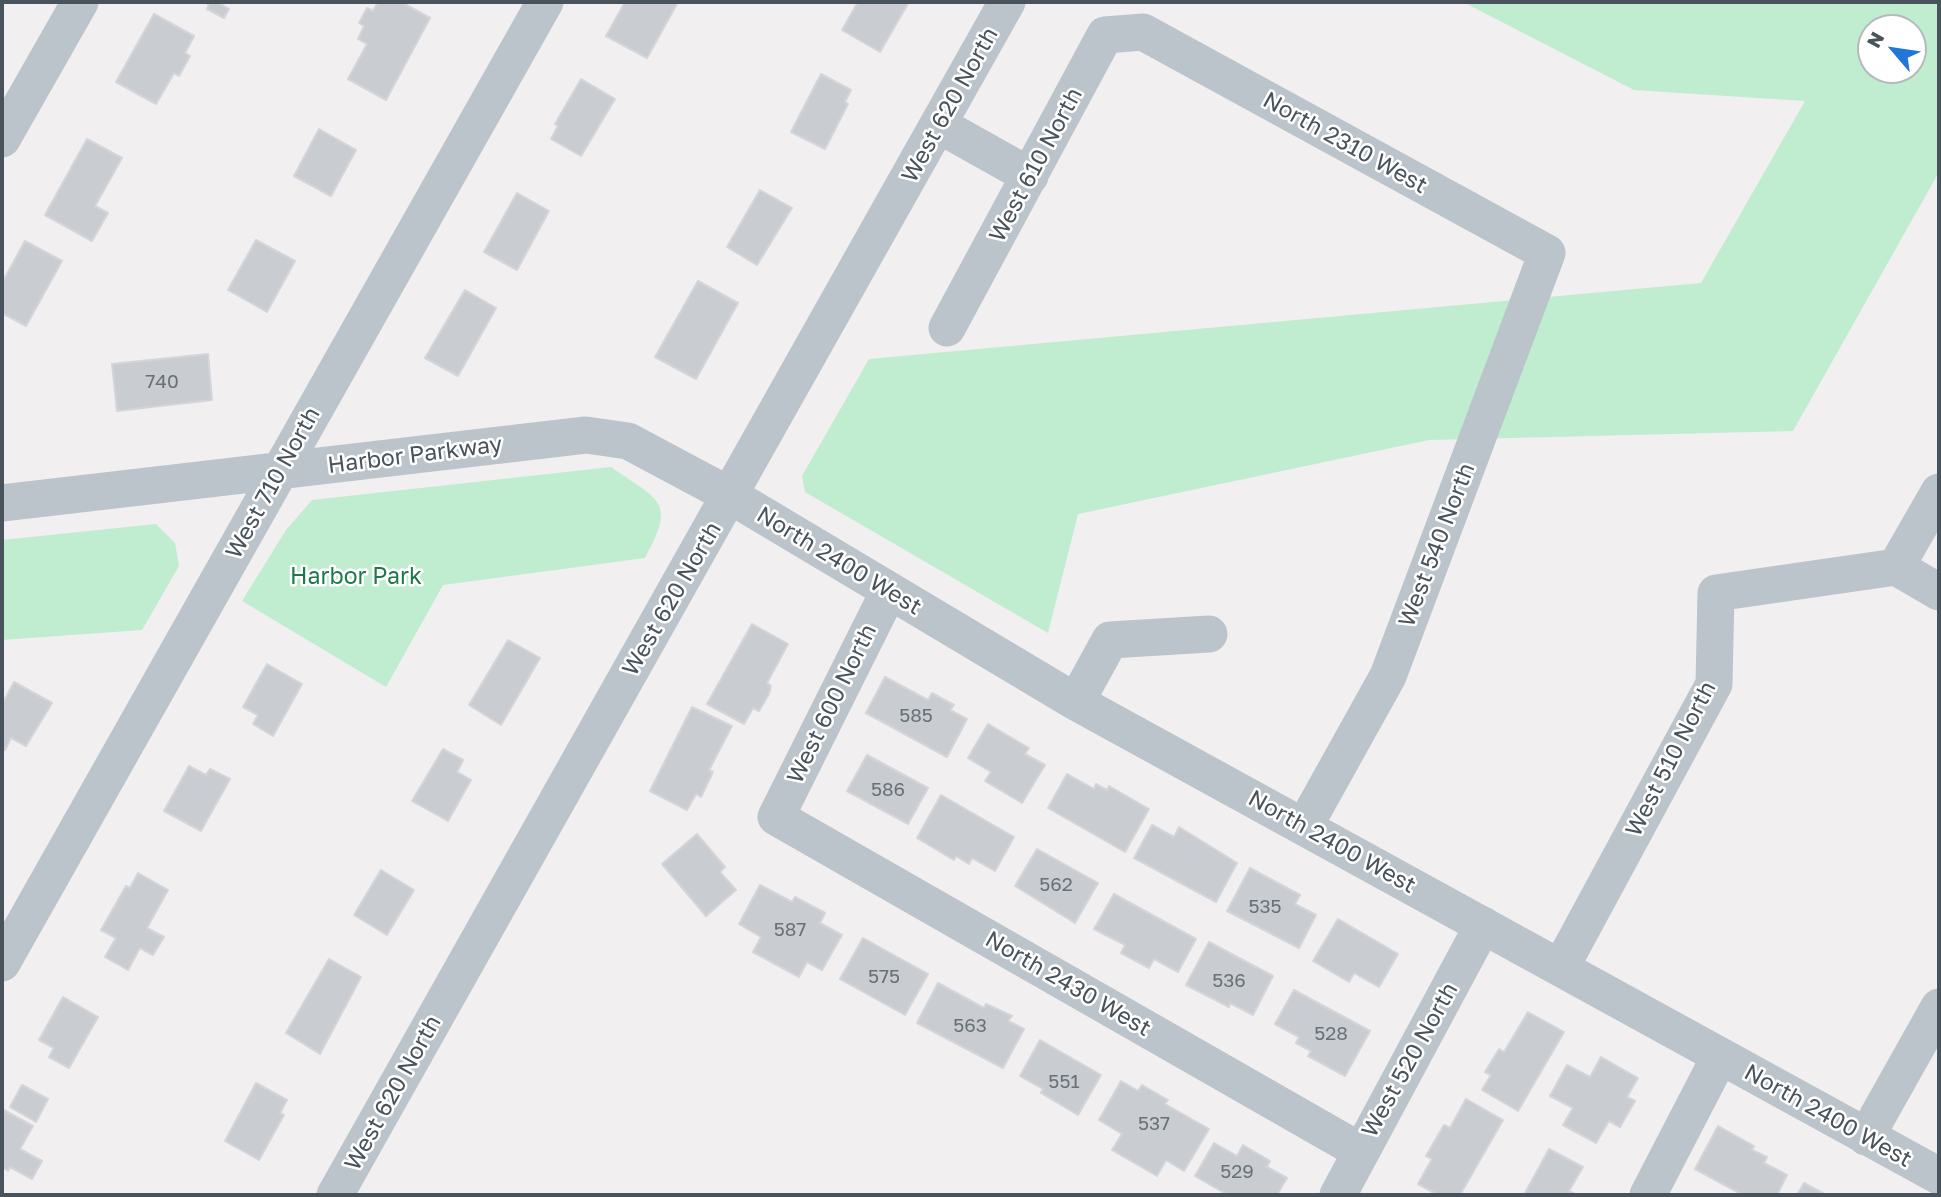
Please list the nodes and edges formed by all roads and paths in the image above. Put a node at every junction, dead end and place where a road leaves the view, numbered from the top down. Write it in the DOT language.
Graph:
graph roads {
  1 [pos="80,2"];
  2 [pos="545,2"];
  3 [pos="1007,2"];
  4 [pos="1143,32"];
  5 [pos="939,125"];
  6 [pos="2,139"];
  7 [pos="1030,176"];
  8 [pos="1546,253"];
  9 [pos="947,328"];
  10 [pos="280,471"];
  11 [pos="1939,492"];
  12 [pos="731,496"];
  13 [pos="2,503"];
  14 [pos="1896,567"];
  15 [pos="888,591"];
  16 [pos="1939,592"];
  17 [pos="1209,634"];
  18 [pos="1076,702"];
  19 [pos="776,817"];
  20 [pos="1304,827"];
  21 [pos="1483,925"];
  22 [pos="2,963"];
  23 [pos="1561,967"];
  24 [pos="1939,1007"];
  25 [pos="1720,1056"];
  26 [pos="1866,1137"];
  27 [pos="1360,1151"];
  28 [pos="1939,1177"];
  29 [pos="335,1195"];
  30 [pos="1338,1195"];
  31 [pos="1648,1195"];
  1 -- 6 [label="street"];
  2 -- 10 [label="street, West 710 North"];
  3 -- 5 [label="street, West 620 North"];
  4 -- 7 [label="street, West 610 North"];
  4 -- 8 [label="street, North 2310 West"];
  5 -- 7 [label="street"];
  5 -- 12 [label="street, West 620 North"];
  7 -- 9 [label="street, West 610 North"];
  8 -- 20 [label="street, West 540 North"];
  10 -- 12 [label="street, Harbor Parkway"];
  10 -- 13 [label="street, Harbor Parkway"];
  10 -- 22 [label="street, West 710 North"];
  11 -- 14 [label="street"];
  12 -- 15 [label="street, North 2400 West"];
  12 -- 29 [label="street, West 620 North"];
  14 -- 16 [label="street"];
  14 -- 23 [label="street, West 510 North"];
  15 -- 18 [label="street, North 2400 West"];
  15 -- 19 [label="street, West 600 North"];
  17 -- 18 [label="street"];
  18 -- 20 [label="street, North 2400 West"];
  19 -- 27 [label="street, North 2430 West"];
  20 -- 21 [label="street, North 2400 West"];
  21 -- 23 [label="street, North 2400 West"];
  21 -- 27 [label="street, West 520 North"];
  23 -- 25 [label="street, North 2400 West"];
  24 -- 26 [label="street"];
  25 -- 26 [label="street, North 2400 West"];
  25 -- 31 [label="street"];
  26 -- 28 [label="street, North 2400 West"];
  27 -- 30 [label="street, West 520 North"];
}
